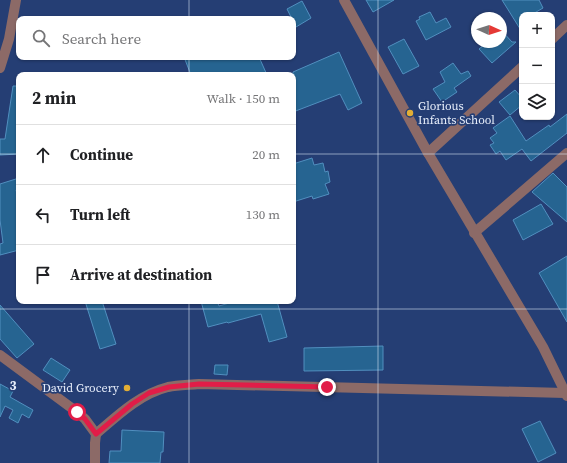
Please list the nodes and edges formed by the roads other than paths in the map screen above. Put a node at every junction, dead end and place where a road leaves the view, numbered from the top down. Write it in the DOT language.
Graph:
graph roads {
  1 [pos="16,0"];
  2 [pos="344,0"];
  3 [pos="567,25"];
  4 [pos="555,36"];
  5 [pos="0,68"];
  6 [pos="519,70"];
  7 [pos="567,152"];
  8 [pos="428,153"];
  9 [pos="474,233"];
  10 [pos="0,355"];
  11 [pos="566,395"];
  12 [pos="96,434"];
  13 [pos="95,463"];
  1 -- 5 [label="street"];
  2 -- 8 [label="street"];
  3 -- 4 [label="street"];
  6 -- 8 [label="street"];
  7 -- 9 [label="street"];
  8 -- 9 [label="street"];
  9 -- 11 [label="street"];
  10 -- 12 [label="street"];
  11 -- 12 [label="street"];
  12 -- 13 [label="street"];
}
